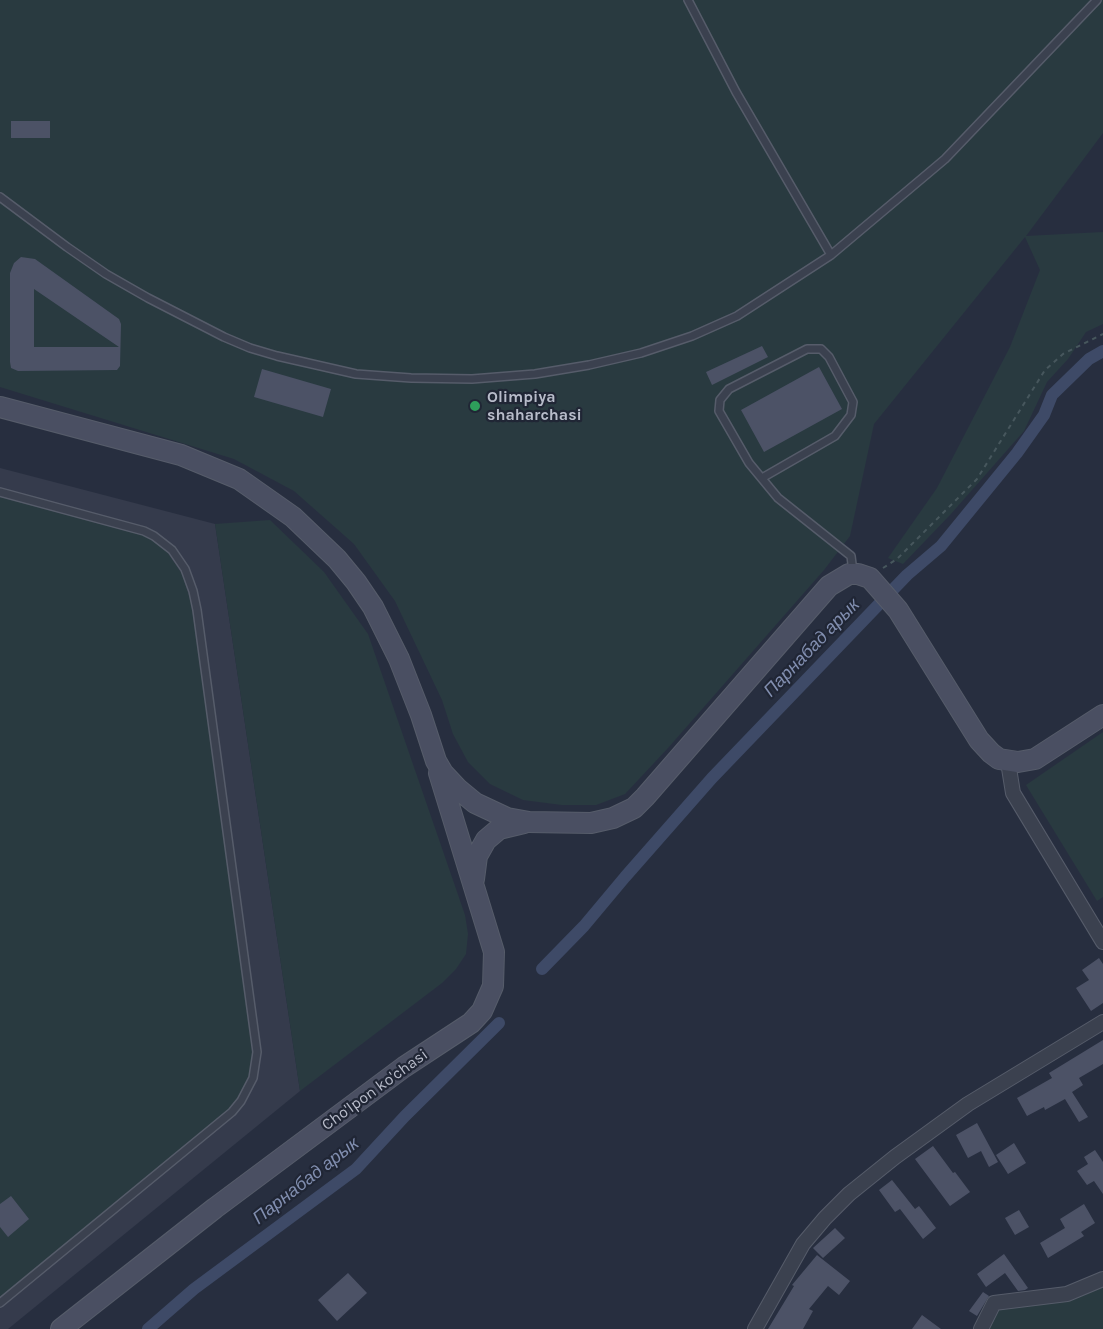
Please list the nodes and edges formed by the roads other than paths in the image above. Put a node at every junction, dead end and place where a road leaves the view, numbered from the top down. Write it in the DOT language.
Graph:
graph roads {
  1 [pos="688,0"];
  2 [pos="1097,0"];
  3 [pos="0,197"];
  4 [pos="831,255"];
  5 [pos="0,407"];
  6 [pos="762,478"];
  7 [pos="0,492"];
  8 [pos="868,580"];
  9 [pos="1103,715"];
  10 [pos="436,761"];
  11 [pos="1008,762"];
  12 [pos="529,822"];
  13 [pos="474,885"];
  14 [pos="1103,942"];
  15 [pos="1103,1022"];
  16 [pos="1103,1279"];
  17 [pos="0,1303"];
  18 [pos="61,1329"];
  19 [pos="755,1329"];
  20 [pos="981,1329"];
  1 -- 4 [label="lane"];
  2 -- 4 [label="lane"];
  3 -- 4 [label="lane"];
  5 -- 10 [label="main road, Cho'lpon ko'chasi"];
  6 -- 6 [label="lane"];
  6 -- 8 [label="lane"];
  7 -- 17 [label="lane"];
  8 -- 11 [label="main road"];
  8 -- 12 [label="main road"];
  9 -- 11 [label="main road"];
  10 -- 12 [label="main road"];
  10 -- 13 [label="main road, Cho'lpon ko'chasi"];
  11 -- 14 [label="street"];
  12 -- 13 [label="main road"];
  13 -- 18 [label="main road, Cho'lpon ko'chasi"];
  15 -- 19 [label="street"];
  16 -- 20 [label="street"];
}
